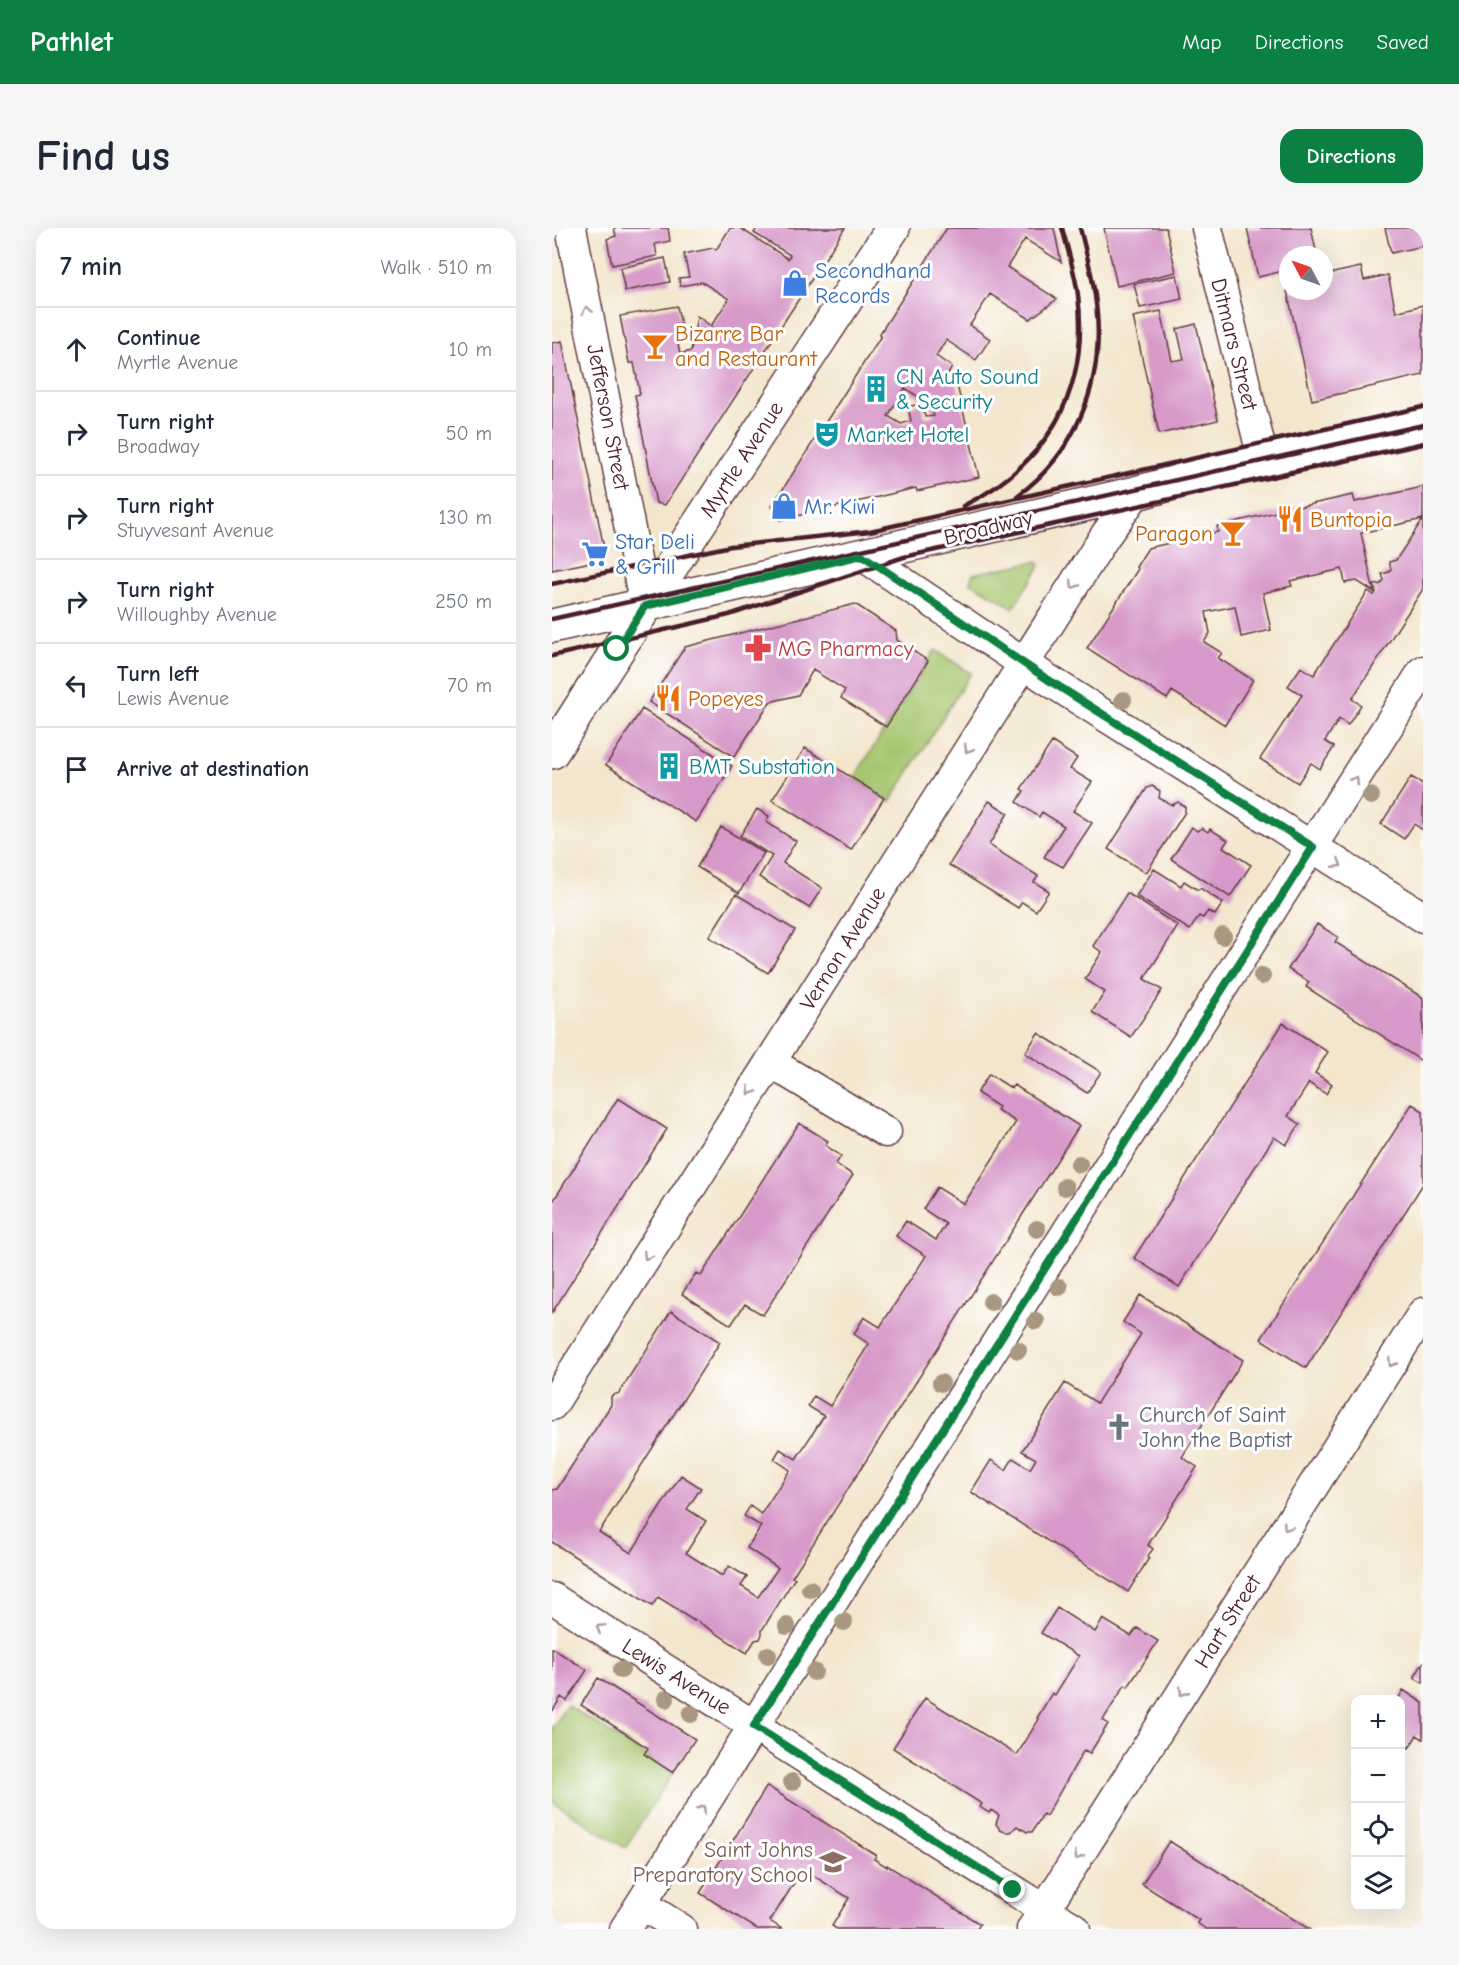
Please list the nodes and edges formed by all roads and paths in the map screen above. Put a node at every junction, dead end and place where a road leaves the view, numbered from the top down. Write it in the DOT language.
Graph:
graph roads {
  1 [pos="571,228"];
  2 [pos="893,228"];
  3 [pos="1207,228"];
  4 [pos="1423,424"];
  5 [pos="1263,459"];
  6 [pos="1136,493"];
  7 [pos="862,555"];
  8 [pos="645,606"];
  9 [pos="552,626"];
  10 [pos="1023,663"];
  11 [pos="1423,671"];
  12 [pos="552,752"];
  13 [pos="1313,847"];
  14 [pos="1423,917"];
  15 [pos="770,1062"];
  16 [pos="886,1132"];
  17 [pos="1423,1313"];
  18 [pos="552,1406"];
  19 [pos="552,1598"];
  20 [pos="754,1726"];
  21 [pos="633,1917"];
  22 [pos="1038,1919"];
  23 [pos="681,1929"];
  24 [pos="1075,1929"];
  8 -- 1 [label="street, Jefferson Street, one-way"];
  2 -- 8 [label="main road, Myrtle Avenue"];
  3 -- 5 [label="street, Ditmars Street"];
  4 -- 5 [label="main road, Broadway"];
  5 -- 6 [label="main road, Broadway"];
  6 -- 7 [label="main road, Broadway"];
  6 -- 10 [label="street, Vernon Avenue, one-way"];
  7 -- 8 [label="main road, Broadway"];
  7 -- 10 [label="street"];
  8 -- 9 [label="main road, Broadway"];
  8 -- 12 [label="main road, Myrtle Avenue"];
  10 -- 13 [label="street"];
  10 -- 15 [label="street, Vernon Avenue, one-way"];
  13 -- 11 [label="street, one-way"];
  13 -- 14 [label="street, one-way"];
  13 -- 20 [label="street"];
  15 -- 16 [label="street"];
  15 -- 18 [label="street, Vernon Avenue, one-way"];
  17 -- 22 [label="street, Hart Street, one-way"];
  20 -- 19 [label="street, Lewis Avenue, one-way"];
  21 -- 20 [label="street, one-way"];
  20 -- 22 [label="street, Lewis Avenue"];
  21 -- 23 [label="street"];
  22 -- 24 [label="street, Lewis Avenue"];
}
